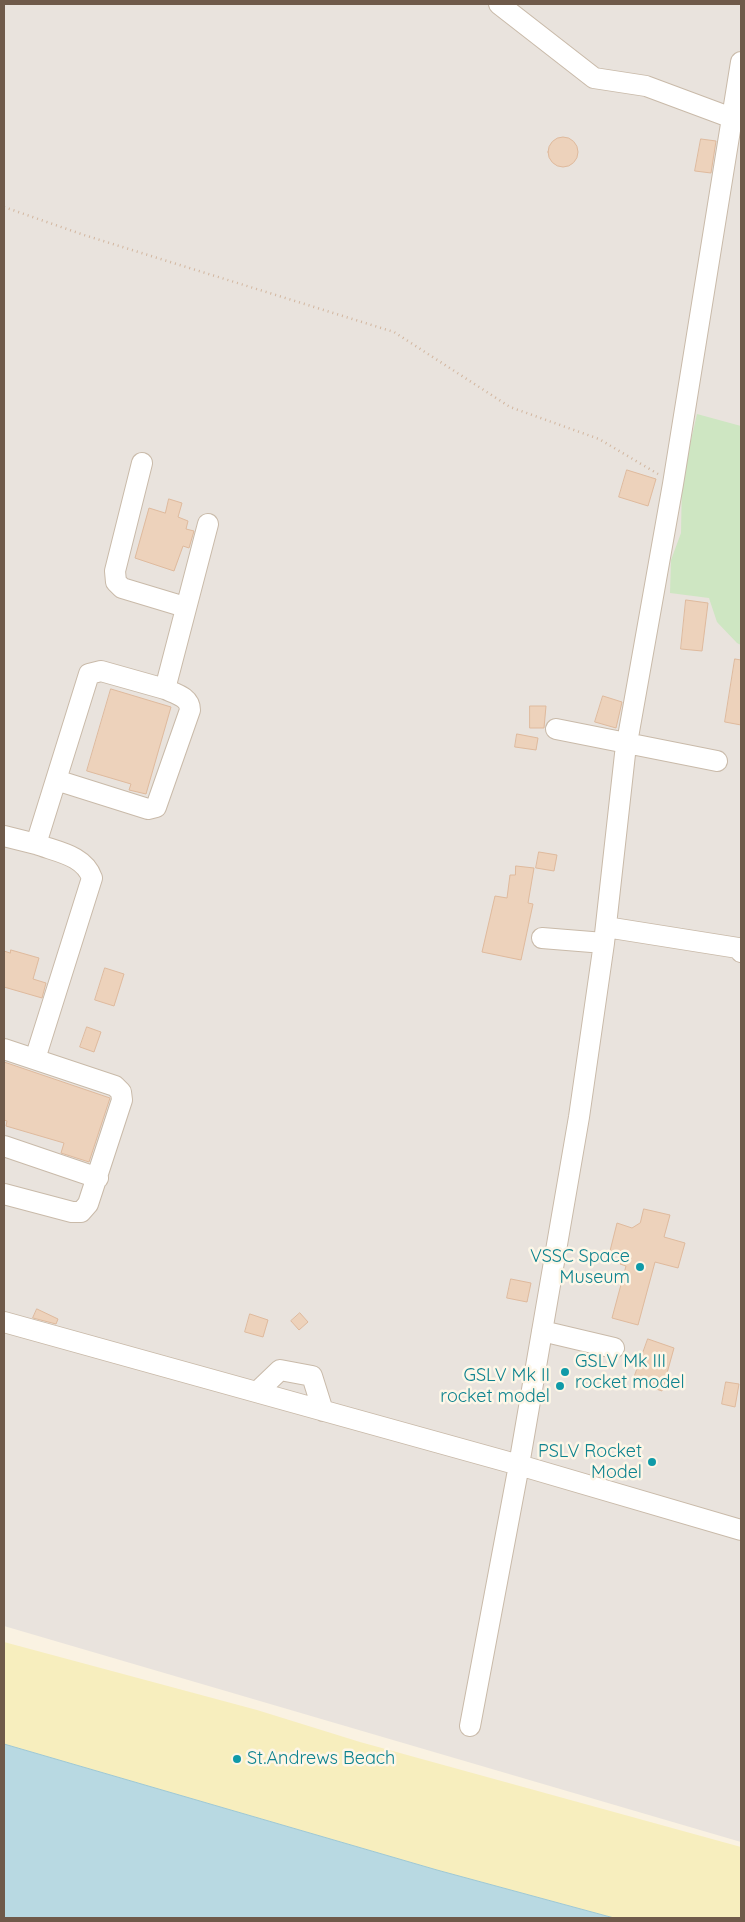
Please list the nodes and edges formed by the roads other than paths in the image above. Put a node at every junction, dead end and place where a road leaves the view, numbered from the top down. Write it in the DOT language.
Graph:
graph roads {
  1 [pos="499,4"];
  2 [pos="741,62"];
  3 [pos="739,85"];
  4 [pos="732,118"];
  5 [pos="142,463"];
  6 [pos="208,524"];
  7 [pos="185,607"];
  8 [pos="165,690"];
  9 [pos="556,729"];
  10 [pos="627,742"];
  11 [pos="717,761"];
  12 [pos="56,780"];
  13 [pos="4,836"];
  14 [pos="36,844"];
  15 [pos="605,935"];
  16 [pos="542,938"];
  17 [pos="741,952"];
  18 [pos="4,1049"];
  19 [pos="35,1059"];
  20 [pos="4,1146"];
  21 [pos="98,1178"];
  22 [pos="4,1194"];
  23 [pos="4,1322"];
  24 [pos="542,1331"];
  25 [pos="614,1348"];
  26 [pos="257,1392"];
  27 [pos="323,1411"];
  28 [pos="519,1465"];
  29 [pos="741,1530"];
  30 [pos="470,1726"];
  1 -- 4 [label="street"];
  2 -- 3 [label="street"];
  3 -- 4 [label="street"];
  4 -- 10 [label="street"];
  5 -- 7 [label="street"];
  6 -- 7 [label="street"];
  7 -- 8 [label="street"];
  8 -- 12 [label="street"];
  8 -- 12 [label="street"];
  9 -- 10 [label="street"];
  10 -- 11 [label="street"];
  10 -- 15 [label="street"];
  12 -- 14 [label="street"];
  13 -- 14 [label="street"];
  14 -- 19 [label="street"];
  15 -- 16 [label="street"];
  15 -- 17 [label="street"];
  15 -- 24 [label="street"];
  18 -- 19 [label="street"];
  19 -- 21 [label="street"];
  20 -- 21 [label="street"];
  21 -- 22 [label="street"];
  23 -- 26 [label="street"];
  24 -- 25 [label="street"];
  24 -- 28 [label="street"];
  26 -- 27 [label="street"];
  26 -- 27 [label="street"];
  27 -- 28 [label="street"];
  28 -- 29 [label="street"];
  28 -- 30 [label="street"];
}
